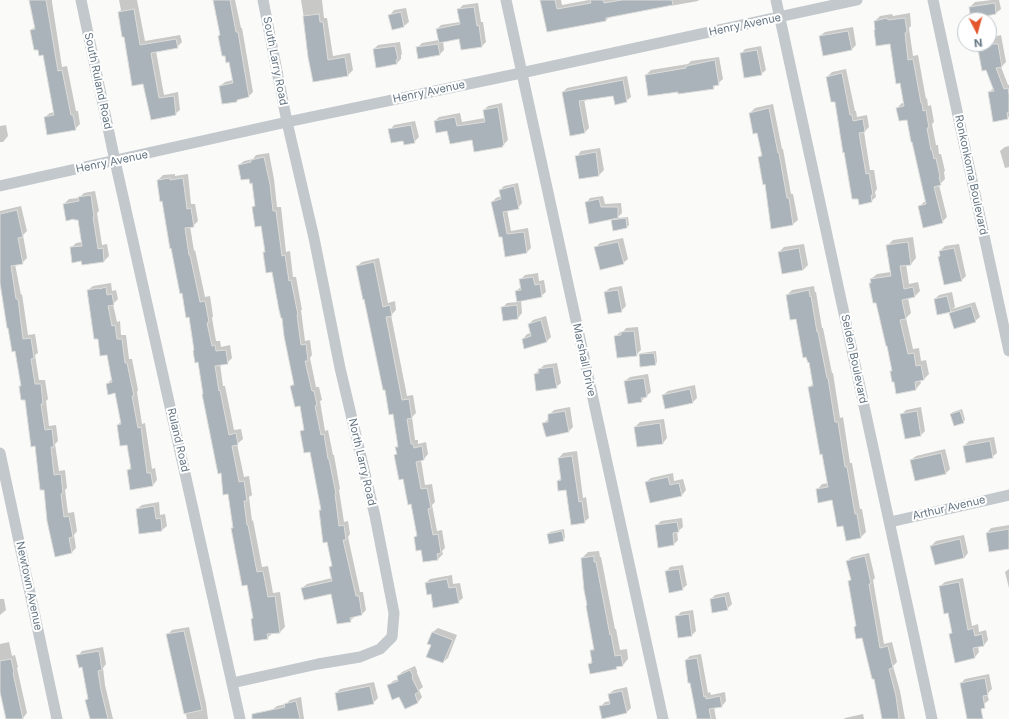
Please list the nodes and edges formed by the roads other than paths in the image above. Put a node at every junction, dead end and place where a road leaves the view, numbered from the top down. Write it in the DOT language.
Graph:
graph roads {
  1 [pos="81,0"];
  2 [pos="263,0"];
  3 [pos="506,0"];
  4 [pos="776,0"];
  5 [pos="858,0"];
  6 [pos="933,0"];
  7 [pos="780,17"];
  8 [pos="522,73"];
  9 [pos="287,122"];
  10 [pos="115,161"];
  11 [pos="0,186"];
  12 [pos="1009,351"];
  13 [pos="0,454"];
  14 [pos="1009,495"];
  15 [pos="890,522"];
  16 [pos="232,683"];
  17 [pos="58,719"];
  18 [pos="240,719"];
  19 [pos="663,719"];
  20 [pos="932,719"];
  1 -- 10 [label="street, South Ruland Road"];
  2 -- 9 [label="street, South Larry Road"];
  3 -- 8 [label="street, Marshall Drive"];
  4 -- 7 [label="street, Selden Boulevard"];
  5 -- 7 [label="street, Henry Avenue"];
  6 -- 12 [label="street, Ronkonkoma Boulevard"];
  7 -- 8 [label="street, Henry Avenue"];
  7 -- 15 [label="street, Selden Boulevard"];
  8 -- 9 [label="street, Henry Avenue"];
  8 -- 19 [label="street, Marshall Drive"];
  9 -- 10 [label="street, Henry Avenue"];
  9 -- 16 [label="street, North Larry Road"];
  10 -- 11 [label="street, Henry Avenue"];
  10 -- 16 [label="street, Ruland Road"];
  13 -- 17 [label="street, Newtown Avenue"];
  14 -- 15 [label="street, Arthur Avenue"];
  15 -- 20 [label="street, Selden Boulevard"];
  16 -- 18 [label="street, Ruland Road"];
}
